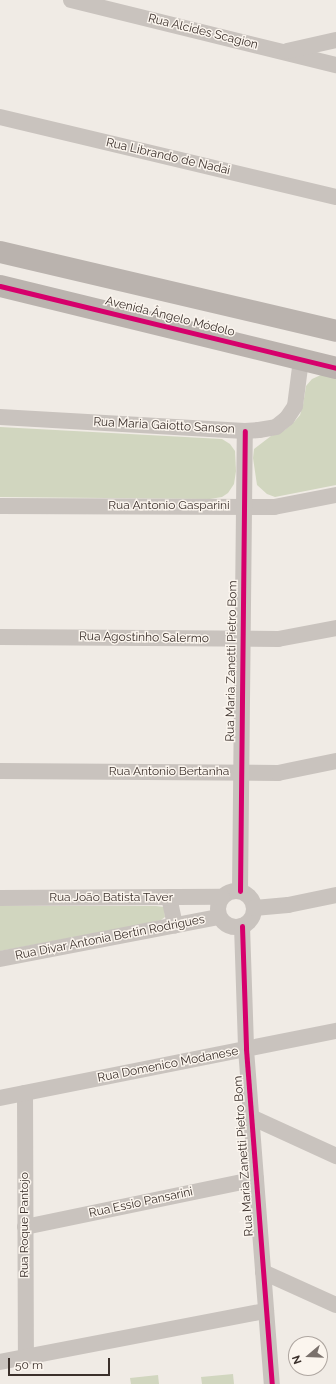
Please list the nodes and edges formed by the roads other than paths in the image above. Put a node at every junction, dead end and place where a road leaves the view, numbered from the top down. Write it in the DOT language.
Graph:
graph roads {
  1 [pos="71,0"];
  2 [pos="88,2"];
  3 [pos="336,40"];
  4 [pos="283,52"];
  5 [pos="336,65"];
  6 [pos="0,117"];
  7 [pos="336,197"];
  8 [pos="0,252"];
  9 [pos="0,286"];
  10 [pos="336,332"];
  11 [pos="301,360"];
  12 [pos="336,368"];
  13 [pos="0,417"];
  14 [pos="245,431"];
  15 [pos="336,495"];
  16 [pos="0,506"];
  17 [pos="244,507"];
  18 [pos="336,628"];
  19 [pos="0,638"];
  20 [pos="242,640"];
  21 [pos="336,761"];
  22 [pos="0,771"];
  23 [pos="241,773"];
  24 [pos="240,891"];
  25 [pos="336,896"];
  26 [pos="169,897"];
  27 [pos="222,897"];
  28 [pos="0,898"];
  29 [pos="254,908"];
  30 [pos="219,917"];
  31 [pos="175,925"];
  32 [pos="242,926"];
  33 [pos="0,959"];
  34 [pos="336,1031"];
  35 [pos="246,1049"];
  36 [pos="25,1093"];
  37 [pos="0,1098"];
  38 [pos="251,1117"];
  39 [pos="336,1156"];
  40 [pos="256,1179"];
  41 [pos="25,1227"];
  42 [pos="263,1272"];
  43 [pos="336,1305"];
  44 [pos="266,1310"];
  45 [pos="26,1357"];
  46 [pos="0,1362"];
  47 [pos="272,1384"];
  1 -- 2 [label="street, Rua Alcides Scagion"];
  2 -- 4 [label="street, Rua Alcides Scagion"];
  3 -- 4 [label="street"];
  4 -- 5 [label="street, Rua Alcides Scagion"];
  6 -- 7 [label="street, Rua Librando de Nadai"];
  8 -- 10 [label="street, Avenida Ângelo Módolo"];
  9 -- 11 [label="street, Avenida Ângelo Módolo"];
  11 -- 12 [label="street, Avenida Ângelo Módolo"];
  11 -- 14 [label="street, Rua Maria Gaiotto Sanson"];
  13 -- 14 [label="street, Rua Maria Gaiotto Sanson"];
  14 -- 17 [label="street, Rua Maria Zanetti Pietro Bom"];
  15 -- 17 [label="street, Rua Antonio Gasparini"];
  16 -- 17 [label="street, Rua Antonio Gasparini"];
  17 -- 20 [label="street, Rua Maria Zanetti Pietro Bom"];
  18 -- 20 [label="street, Rua Agostinho Salermo"];
  19 -- 20 [label="street, Rua Agostinho Salermo"];
  20 -- 23 [label="street, Rua Maria Zanetti Pietro Bom"];
  21 -- 23 [label="street, Rua Antonio Bertanha"];
  22 -- 23 [label="street, Rua Antonio Bertanha"];
  23 -- 24 [label="street, Rua Maria Zanetti Pietro Bom"];
  24 -- 27 [label="street"];
  24 -- 29 [label="street"];
  25 -- 29 [label="street"];
  26 -- 27 [label="street, Rua João Batista Taver"];
  26 -- 28 [label="street, Rua João Batista Taver"];
  26 -- 31 [label="street"];
  27 -- 30 [label="street"];
  29 -- 32 [label="street"];
  30 -- 31 [label="street, Rua Divar Antonia Bertin Rodrigues"];
  30 -- 32 [label="street"];
  31 -- 33 [label="street, Rua Divar Antonia Bertin Rodrigues"];
  32 -- 35 [label="street, Rua Maria Zanetti Pietro Bom"];
  34 -- 35 [label="street, Rua Domenico Modanese"];
  35 -- 36 [label="street, Rua Domenico Modanese"];
  35 -- 38 [label="street, Rua Maria Zanetti Pietro Bom"];
  36 -- 37 [label="street, Rua Domenico Modanese"];
  36 -- 41 [label="street, Rua Roque Pantojo"];
  38 -- 39 [label="street"];
  38 -- 40 [label="street, Rua Maria Zanetti Pietro Bom"];
  40 -- 41 [label="street, Rua Essio Pansarini"];
  40 -- 42 [label="street, Rua Maria Zanetti Pietro Bom"];
  41 -- 45 [label="street, Rua Roque Pantojo"];
  42 -- 43 [label="street"];
  42 -- 44 [label="street, Rua Maria Zanetti Pietro Bom"];
  44 -- 45 [label="street"];
  44 -- 47 [label="street, Rua Maria Zanetti Pietro Bom"];
  45 -- 46 [label="street"];
}
